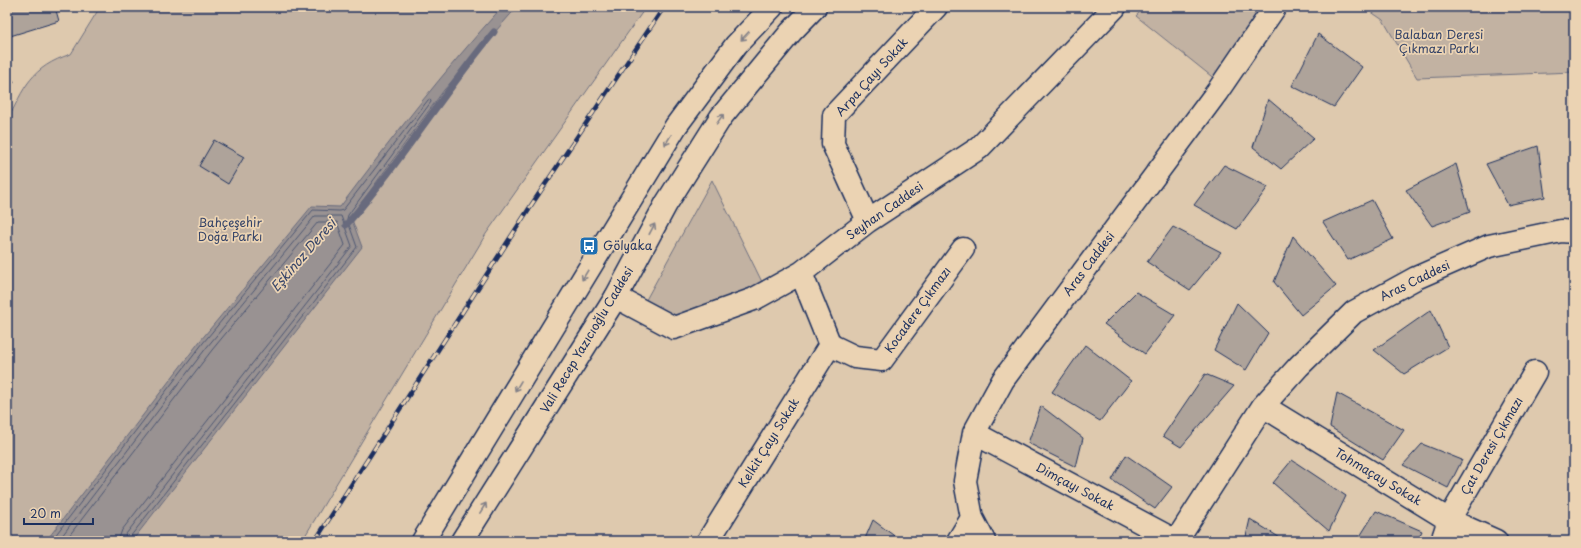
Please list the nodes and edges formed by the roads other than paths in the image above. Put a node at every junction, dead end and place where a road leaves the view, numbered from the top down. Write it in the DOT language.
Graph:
graph roads {
  1 [pos="772,7"];
  2 [pos="815,7"];
  3 [pos="936,7"];
  4 [pos="1115,7"];
  5 [pos="1275,7"];
  6 [pos="868,221"];
  7 [pos="1574,232"];
  8 [pos="963,249"];
  9 [pos="801,273"];
  10 [pos="616,297"];
  11 [pos="830,345"];
  12 [pos="1535,372"];
  13 [pos="1263,406"];
  14 [pos="974,433"];
  15 [pos="972,518"];
  16 [pos="1450,520"];
  17 [pos="423,541"];
  18 [pos="462,541"];
  19 [pos="708,541"];
  20 [pos="958,541"];
  21 [pos="984,541"];
  22 [pos="1176,541"];
  23 [pos="1442,541"];
  24 [pos="1496,541"];
  1 -- 17 [label="street, one-way"];
  10 -- 2 [label="street, Vali Recep Yazıcıoğlu Caddesi, one-way"];
  3 -- 6 [label="street, Arpa Çayı Sokak"];
  4 -- 6 [label="street, Seyhan Caddesi"];
  5 -- 14 [label="street, Aras Caddesi"];
  6 -- 9 [label="street, Seyhan Caddesi"];
  7 -- 13 [label="street, Aras Caddesi"];
  8 -- 11 [label="street, Kocadere Çıkmazı"];
  9 -- 10 [label="street, Seyhan Caddesi"];
  9 -- 11 [label="street"];
  18 -- 10 [label="street, Vali Recep Yazıcıoğlu Caddesi, one-way"];
  11 -- 19 [label="street, Kelkit Çayı Sokak"];
  12 -- 16 [label="street, Çat Deresi Çıkmazı"];
  13 -- 16 [label="street, Tohmaçay Sokak"];
  13 -- 22 [label="street, Aras Caddesi"];
  14 -- 15 [label="street, Aras Caddesi"];
  14 -- 22 [label="street, Dimçayı Sokak"];
  15 -- 20 [label="street"];
  15 -- 21 [label="street, Aras Caddesi"];
  16 -- 23 [label="street, Çat Deresi Çıkmazı"];
  16 -- 24 [label="street, Tohmaçay Sokak"];
}
